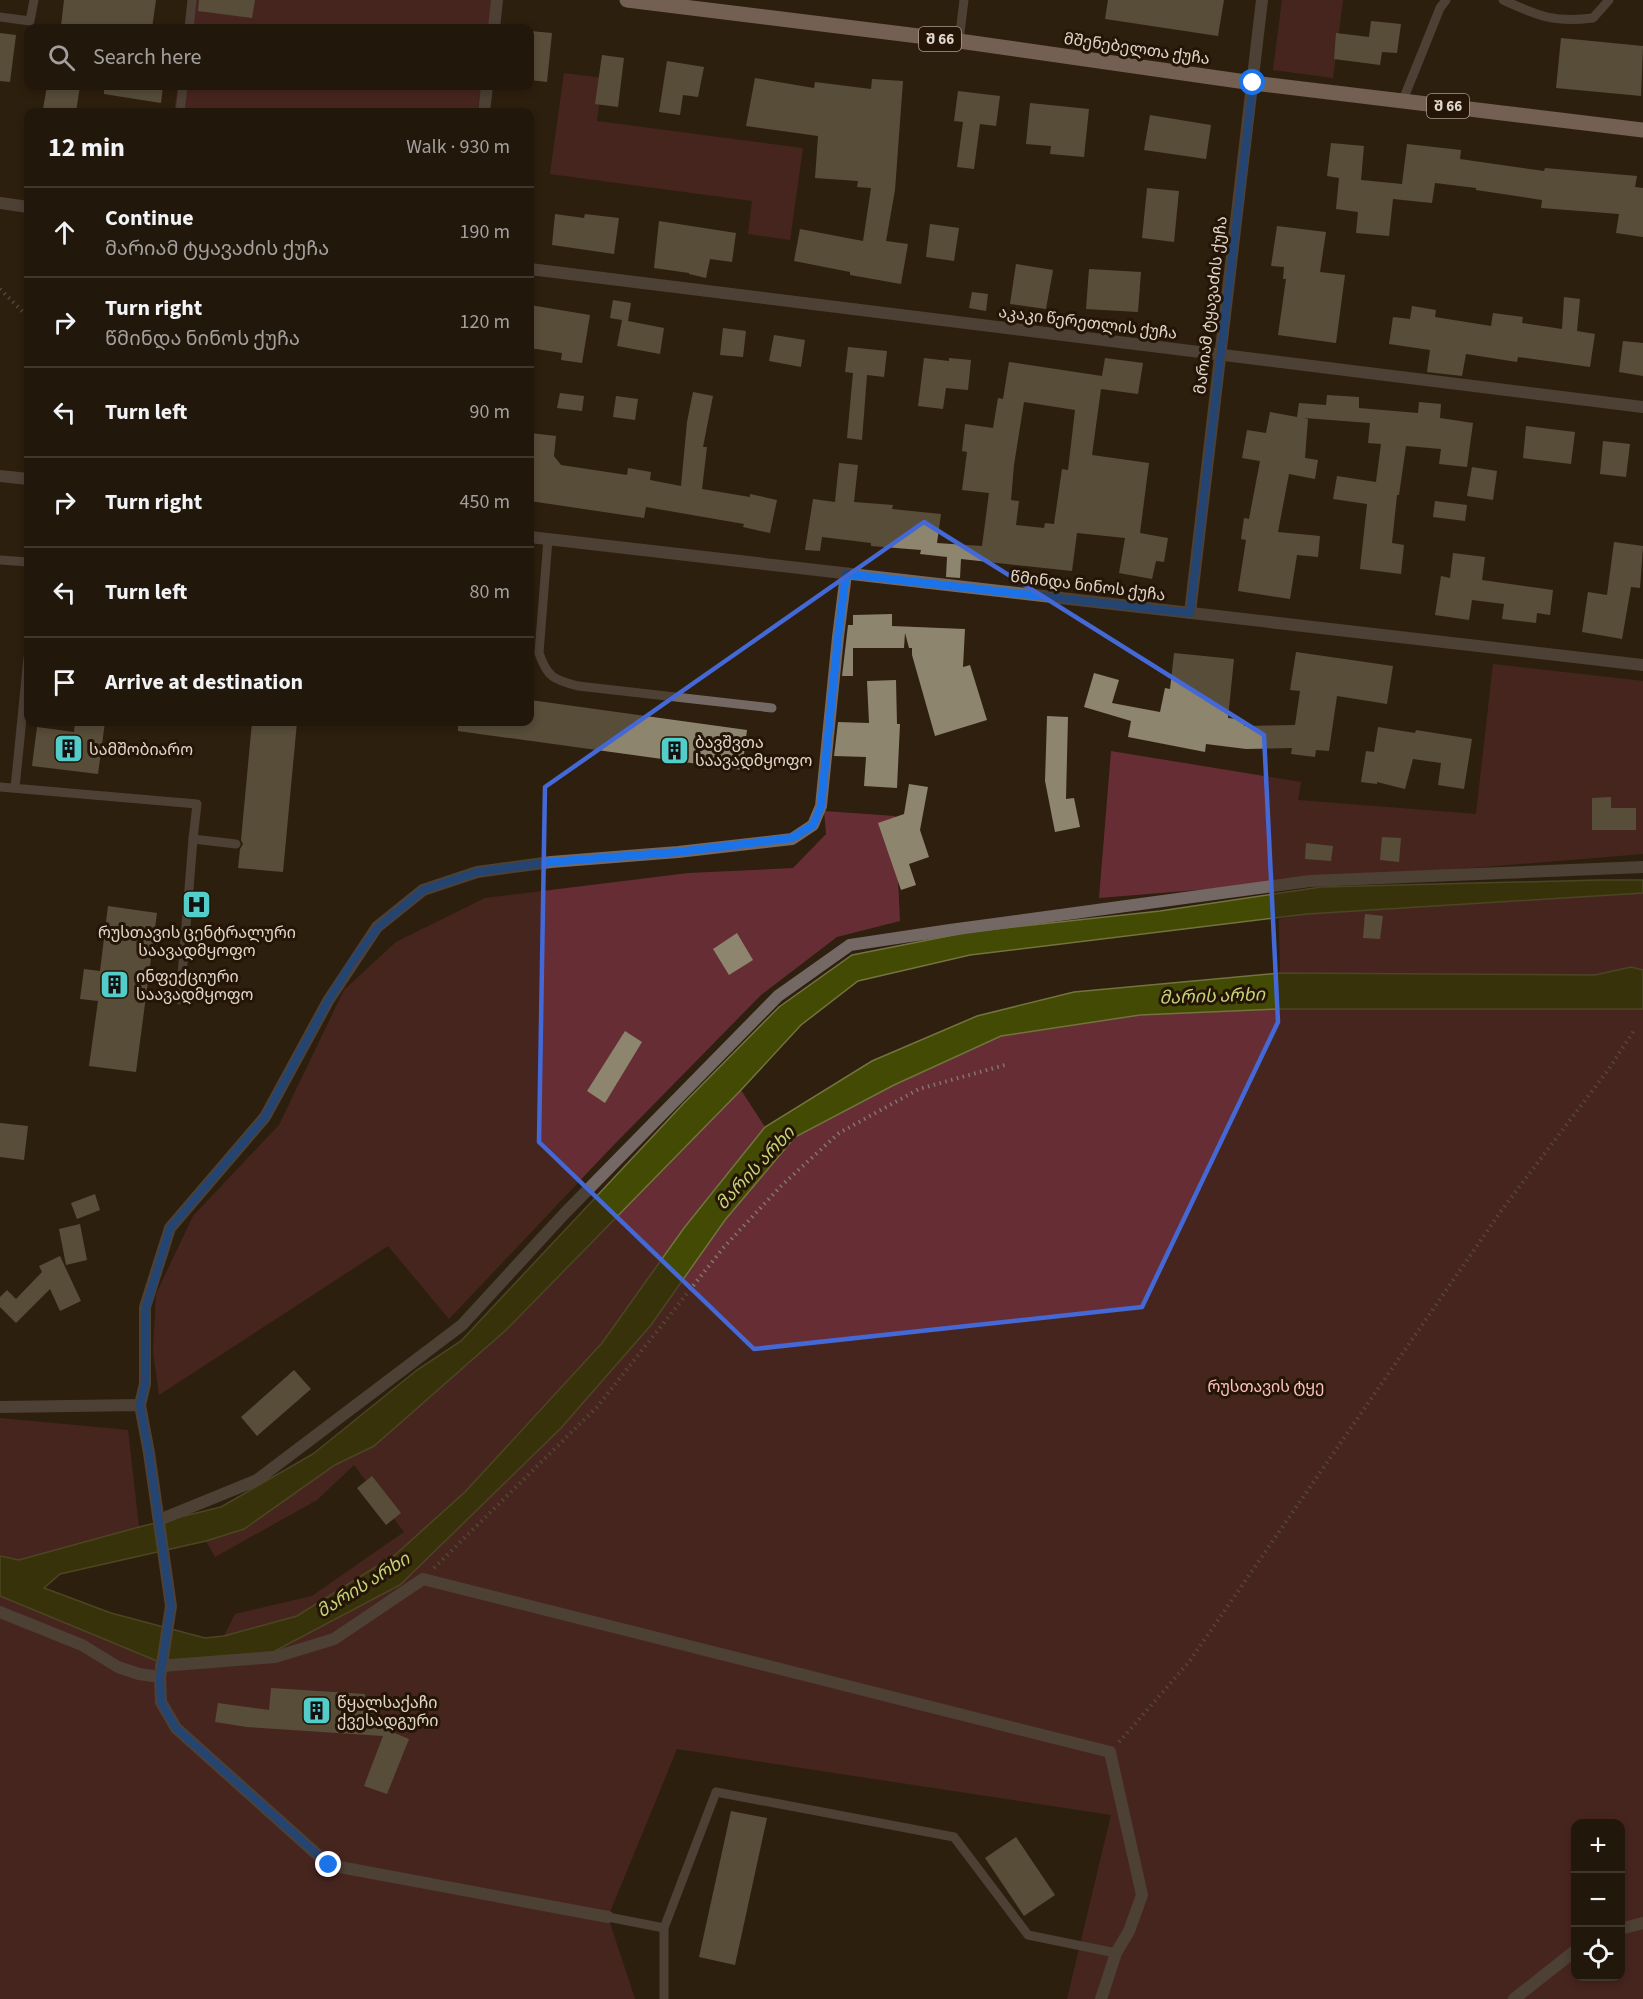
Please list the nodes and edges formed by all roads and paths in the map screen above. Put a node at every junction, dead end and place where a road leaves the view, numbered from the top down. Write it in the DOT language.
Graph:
graph roads {
  1 [pos="34,0"];
  2 [pos="192,0"];
  3 [pos="497,0"];
  4 [pos="627,0"];
  5 [pos="964,0"];
  6 [pos="1262,0"];
  7 [pos="1446,0"];
  8 [pos="1503,0"];
  9 [pos="1609,0"];
  10 [pos="697,4"];
  11 [pos="0,17"];
  12 [pos="189,24"];
  13 [pos="494,24"];
  14 [pos="959,41"];
  15 [pos="1253,83"];
  16 [pos="183,90"];
  17 [pos="487,90"];
  18 [pos="1403,100"];
  19 [pos="180,108"];
  20 [pos="484,108"];
  21 [pos="1643,130"];
  22 [pos="0,203"];
  23 [pos="24,206"];
  24 [pos="534,269"];
  25 [pos="0,289"];
  26 [pos="24,313"];
  27 [pos="1221,355"];
  28 [pos="1643,407"];
  29 [pos="0,476"];
  30 [pos="24,479"];
  31 [pos="534,537"];
  32 [pos="548,539"];
  33 [pos="0,560"];
  34 [pos="24,562"];
  35 [pos="846,574"];
  36 [pos="1190,613"];
  37 [pos="1643,665"];
  38 [pos="24,698"];
  39 [pos="772,708"];
  40 [pos="0,787"];
  41 [pos="15,788"];
  42 [pos="193,839"];
  43 [pos="236,844"];
  44 [pos="1643,867"];
  45 [pos="180,1000"];
  46 [pos="1635,1029"];
  47 [pos="1005,1065"];
  48 [pos="140,1405"];
  49 [pos="0,1407"];
  50 [pos="159,1520"];
  51 [pos="423,1579"];
  52 [pos="0,1612"];
  53 [pos="161,1669"];
  54 [pos="1110,1752"];
  55 [pos="608,1917"];
  56 [pos="1643,1923"];
  57 [pos="664,1928"];
  58 [pos="1625,1928"];
  59 [pos="1116,1953"];
  60 [pos="1571,1953"];
  61 [pos="664,1999"];
  62 [pos="1101,1999"];
  63 [pos="1514,1999"];
  1 -- 11 [label="lane"];
  2 -- 12 [label="lane"];
  3 -- 13 [label="street"];
  4 -- 10 [label="main road, მშენებელთა ქუჩა / შ 66"];
  5 -- 14 [label="lane"];
  6 -- 15 [label="street, მარიამ ტყავაძის ქუჩა"];
  7 -- 18 [label="lane"];
  8 -- 9 [label="lane"];
  10 -- 14 [label="main road, მშენებელთა ქუჩა / შ 66"];
  14 -- 15 [label="main road, მშენებელთა ქუჩა / შ 66"];
  15 -- 18 [label="main road, მშენებელთა ქუჩა / შ 66"];
  15 -- 27 [label="street, მარიამ ტყავაძის ქუჩა"];
  16 -- 19 [label="lane"];
  17 -- 20 [label="street"];
  18 -- 21 [label="main road, მშენებელთა ქუჩა / შ 66"];
  22 -- 23 [label="street"];
  24 -- 27 [label="street, აკაკი წერეთლის ქუჩა"];
  25 -- 26 [label="path"];
  27 -- 28 [label="street, აკაკი წერეთლის ქუჩა"];
  27 -- 36 [label="street, მარიამ ტყავაძის ქუჩა"];
  29 -- 30 [label="street"];
  31 -- 32 [label="street, წმინდა ნინოს ქუჩა"];
  32 -- 35 [label="street, წმინდა ნინოს ქუჩა"];
  32 -- 39 [label="lane"];
  33 -- 34 [label="lane"];
  35 -- 36 [label="street, წმინდა ნინოს ქუჩა"];
  35 -- 48 [label="street"];
  36 -- 37 [label="street, წმინდა ნინოს ქუჩა"];
  38 -- 41 [label="lane"];
  40 -- 41 [label="lane"];
  41 -- 42 [label="lane"];
  42 -- 43 [label="lane"];
  42 -- 45 [label="lane"];
  44 -- 50 [label="street"];
  46 -- 54 [label="path"];
  47 -- 51 [label="path"];
  48 -- 49 [label="street"];
  48 -- 50 [label="street"];
  50 -- 53 [label="street"];
  51 -- 53 [label="street"];
  51 -- 54 [label="street"];
  52 -- 53 [label="street"];
  53 -- 55 [label="street"];
  54 -- 59 [label="street"];
  55 -- 57 [label="lane"];
  56 -- 58 [label="street"];
  57 -- 59 [label="lane"];
  57 -- 61 [label="lane"];
  59 -- 62 [label="street"];
  60 -- 63 [label="street"];
}
